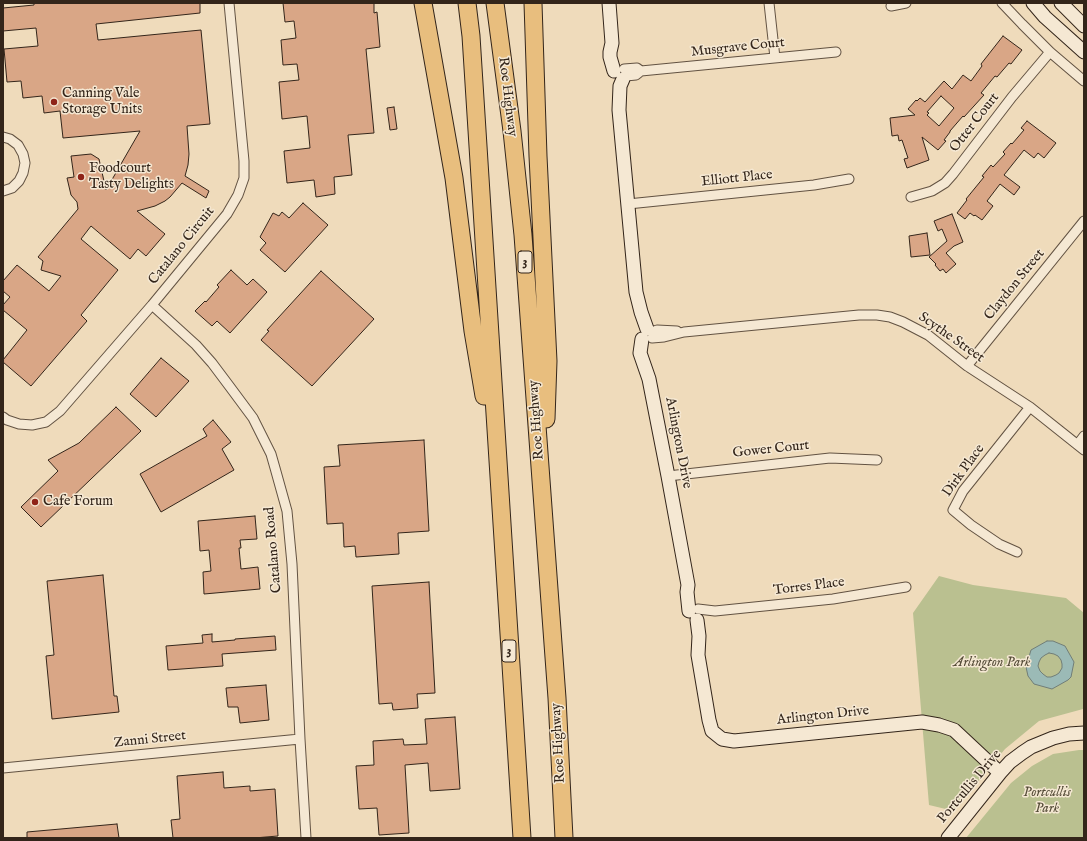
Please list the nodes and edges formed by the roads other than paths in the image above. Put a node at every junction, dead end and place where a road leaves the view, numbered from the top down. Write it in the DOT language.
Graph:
graph roads {
  1 [pos="230,3"];
  2 [pos="423,3"];
  3 [pos="467,3"];
  4 [pos="495,3"];
  5 [pos="533,3"];
  6 [pos="609,3"];
  7 [pos="769,3"];
  8 [pos="906,3"];
  9 [pos="1002,3"];
  10 [pos="1033,3"];
  11 [pos="1061,3"];
  12 [pos="892,6"];
  13 [pos="1084,26"];
  14 [pos="836,52"];
  15 [pos="1050,52"];
  16 [pos="1084,52"];
  17 [pos="775,58"];
  18 [pos="620,74"];
  19 [pos="1084,81"];
  20 [pos="3,137"];
  21 [pos="849,179"];
  22 [pos="3,191"];
  23 [pos="911,197"];
  24 [pos="628,204"];
  25 [pos="1084,221"];
  26 [pos="152,305"];
  27 [pos="647,335"];
  28 [pos="968,366"];
  29 [pos="1030,407"];
  30 [pos="3,417"];
  31 [pos="1084,436"];
  32 [pos="1081,447"];
  33 [pos="877,460"];
  34 [pos="668,476"];
  35 [pos="499,488"];
  36 [pos="544,521"];
  37 [pos="1017,552"];
  38 [pos="906,587"];
  39 [pos="694,614"];
  40 [pos="1084,733"];
  41 [pos="300,739"];
  42 [pos="3,768"];
  43 [pos="1000,773"];
  44 [pos="306,838"];
  45 [pos="522,838"];
  46 [pos="564,838"];
  47 [pos="948,838"];
  1 -- 26 [label="street, Catalano Circuit"];
  2 -- 35 [label="highway"];
  3 -- 35 [label="highway, 3"];
  4 -- 36 [label="highway, Roe Highway / 3"];
  5 -- 36 [label="highway"];
  6 -- 18 [label="street, Arlington Drive"];
  7 -- 17 [label="street"];
  8 -- 12 [label="street"];
  9 -- 15 [label="street"];
  10 -- 16 [label="street"];
  11 -- 13 [label="street"];
  14 -- 17 [label="street, Musgrave Court"];
  15 -- 19 [label="street"];
  15 -- 23 [label="street, Otter Court"];
  17 -- 18 [label="street, Musgrave Court"];
  18 -- 24 [label="street, Arlington Drive"];
  20 -- 22 [label="street"];
  21 -- 24 [label="street, Elliott Place"];
  24 -- 27 [label="street, Arlington Drive"];
  25 -- 28 [label="street, Claydon Street"];
  26 -- 30 [label="street, Catalano Circuit"];
  26 -- 41 [label="street, Catalano Road"];
  27 -- 28 [label="street, Scythe Street"];
  27 -- 34 [label="street, Arlington Drive"];
  28 -- 29 [label="street, Scythe Street"];
  29 -- 32 [label="street, Scythe Street"];
  29 -- 37 [label="street, Dirk Place"];
  31 -- 32 [label="street"];
  33 -- 34 [label="street, Gower Court"];
  34 -- 39 [label="street, Arlington Drive"];
  35 -- 45 [label="highway, 3"];
  36 -- 46 [label="highway, Roe Highway / 3"];
  38 -- 39 [label="street, Torres Place"];
  39 -- 43 [label="street, Arlington Drive"];
  40 -- 43 [label="street, Portcullis Drive"];
  41 -- 42 [label="street, Zanni Street"];
  41 -- 44 [label="street, Catalano Road"];
  43 -- 47 [label="street, Portcullis Drive"];
}
